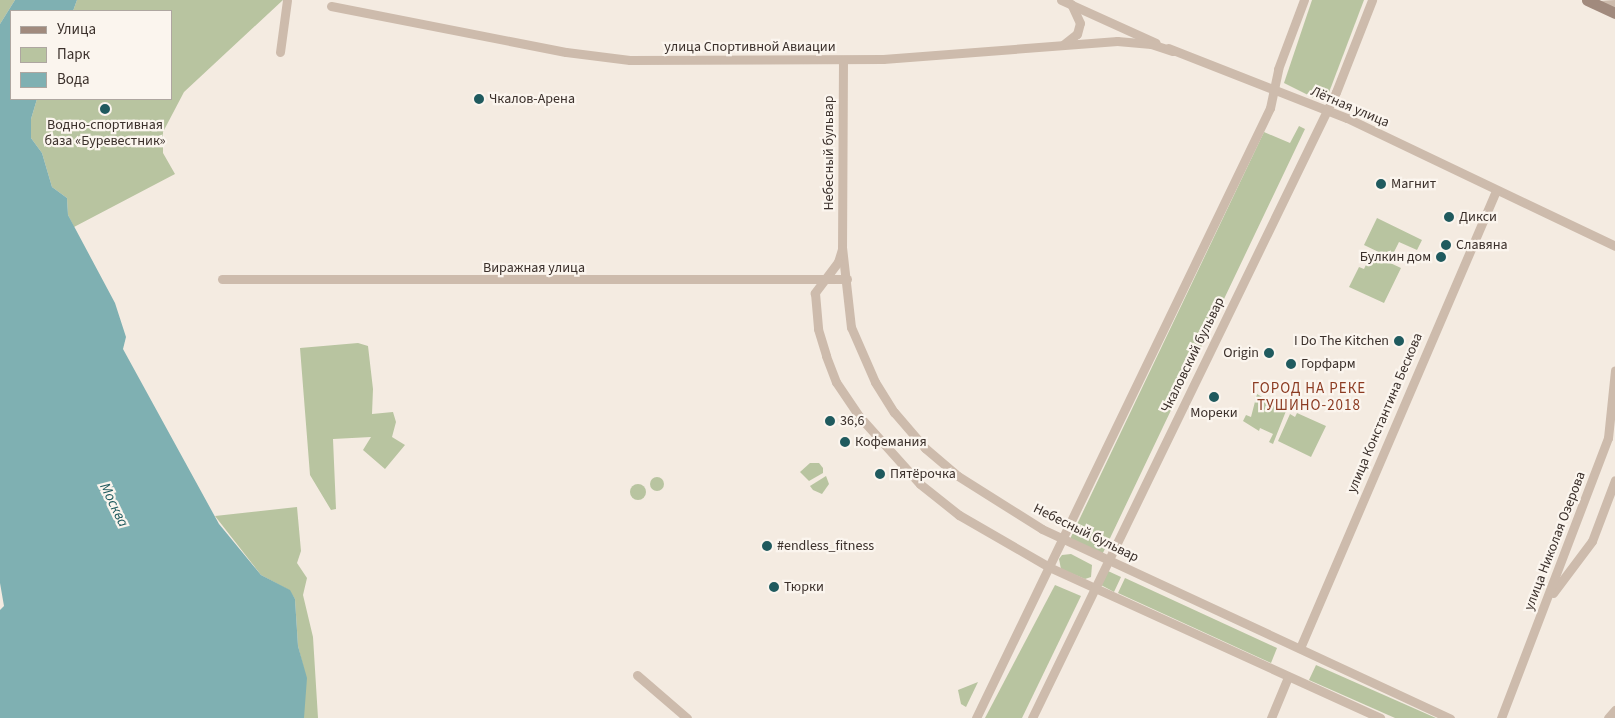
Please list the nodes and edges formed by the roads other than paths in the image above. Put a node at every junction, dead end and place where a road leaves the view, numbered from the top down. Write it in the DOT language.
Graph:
graph roads {
  1 [pos="287,0"];
  2 [pos="1061,0"];
  3 [pos="1304,0"];
  4 [pos="1372,0"];
  5 [pos="1592,2"];
  6 [pos="1071,4"];
  7 [pos="1615,4"];
  8 [pos="331,6"];
  9 [pos="1615,13"];
  10 [pos="1060,46"];
  11 [pos="1174,51"];
  12 [pos="280,52"];
  13 [pos="843,60"];
  14 [pos="1274,90"];
  15 [pos="1326,111"];
  16 [pos="1496,190"];
  17 [pos="1615,246"];
  18 [pos="842,247"];
  19 [pos="222,279"];
  20 [pos="822,280"];
  21 [pos="847,280"];
  22 [pos="1615,370"];
  23 [pos="1612,439"];
  24 [pos="1615,480"];
  25 [pos="1062,539"];
  26 [pos="1108,561"];
  27 [pos="1048,567"];
  28 [pos="1093,590"];
  29 [pos="1548,599"];
  30 [pos="1300,648"];
  31 [pos="637,675"];
  32 [pos="1288,677"];
  33 [pos="1615,710"];
  34 [pos="687,718"];
  35 [pos="976,718"];
  36 [pos="1032,718"];
  37 [pos="1271,718"];
  38 [pos="1380,718"];
  39 [pos="1450,718"];
  40 [pos="1501,718"];
  41 [pos="1608,718"];
  1 -- 12 [label="street"];
  2 -- 6 [label="street, Лётная улица"];
  3 -- 14 [label="street"];
  4 -- 15 [label="street, Чкаловский бульвар"];
  5 -- 7 [label="street"];
  5 -- 9 [label="street"];
  6 -- 10 [label="street"];
  6 -- 11 [label="street, Лётная улица"];
  8 -- 13 [label="street, улица Спортивной Авиации"];
  10 -- 11 [label="street, улица Спортивной Авиации"];
  10 -- 13 [label="street, улица Спортивной Авиации"];
  11 -- 14 [label="street, Лётная улица"];
  13 -- 18 [label="street, Небесный бульвар"];
  14 -- 15 [label="street, Лётная улица"];
  14 -- 25 [label="street"];
  15 -- 16 [label="street, Лётная улица"];
  15 -- 26 [label="street, Чкаловский бульвар"];
  16 -- 17 [label="street, Лётная улица"];
  16 -- 30 [label="street, улица Константина Бескова"];
  18 -- 20 [label="street, Небесный бульвар"];
  18 -- 21 [label="street, Небесный бульвар"];
  19 -- 20 [label="street, Виражная улица"];
  20 -- 21 [label="street, Виражная улица"];
  20 -- 27 [label="street, Небесный бульвар"];
  21 -- 25 [label="street, Небесный бульвар"];
  22 -- 23 [label="street, улица Николая Озерова"];
  23 -- 29 [label="street, улица Николая Озерова"];
  24 -- 29 [label="street"];
  25 -- 26 [label="street, Небесный бульвар"];
  25 -- 27 [label="street"];
  26 -- 28 [label="street, Чкаловский бульвар"];
  26 -- 30 [label="street, Небесный бульвар"];
  27 -- 28 [label="street, Небесный бульвар"];
  27 -- 35 [label="street"];
  28 -- 32 [label="street, Небесный бульвар"];
  28 -- 36 [label="street, Чкаловский бульвар"];
  29 -- 40 [label="street, улица Николая Озерова"];
  30 -- 39 [label="street, Небесный бульвар"];
  31 -- 34 [label="street"];
  32 -- 37 [label="street"];
  32 -- 38 [label="street, Небесный бульвар"];
  33 -- 41 [label="street"];
}
